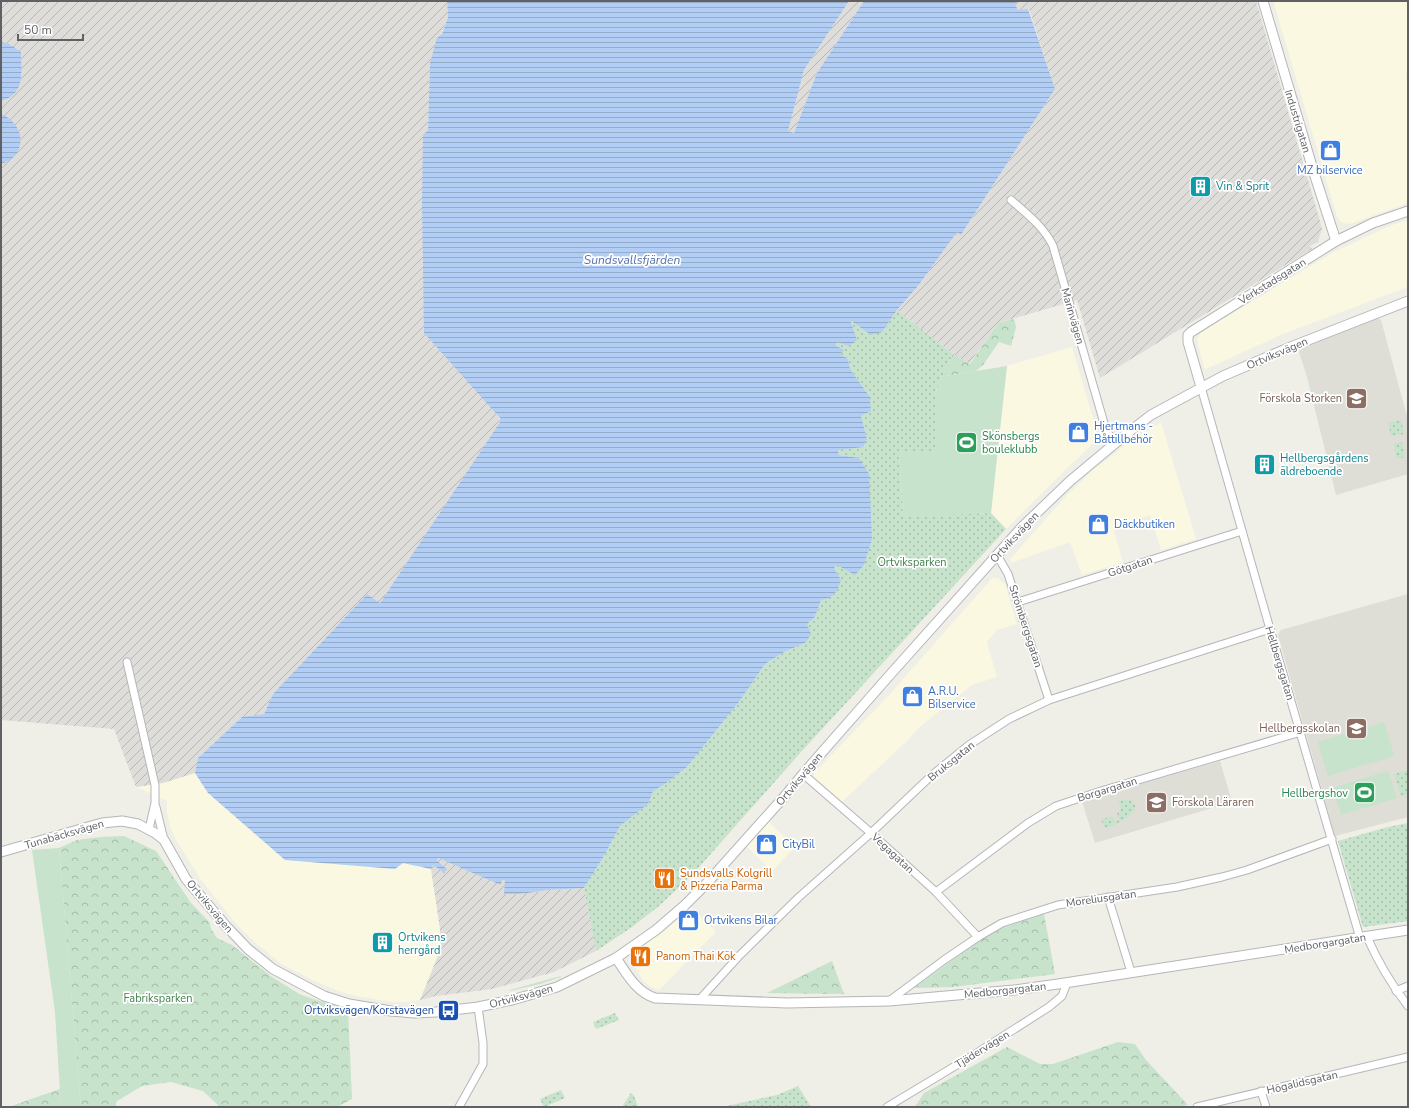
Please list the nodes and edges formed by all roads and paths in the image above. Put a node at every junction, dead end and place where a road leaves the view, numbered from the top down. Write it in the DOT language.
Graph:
graph roads {
  1 [pos="1263,1"];
  2 [pos="1011,200"];
  3 [pos="1408,211"];
  4 [pos="1336,241"];
  5 [pos="1408,301"];
  6 [pos="1201,387"];
  7 [pos="1116,443"];
  8 [pos="1242,531"];
  9 [pos="997,555"];
  10 [pos="1018,602"];
  11 [pos="1270,629"];
  12 [pos="127,662"];
  13 [pos="1049,700"];
  14 [pos="1301,732"];
  15 [pos="803,774"];
  16 [pos="155,804"];
  17 [pos="149,829"];
  18 [pos="871,833"];
  19 [pos="1332,839"];
  20 [pos="164,840"];
  21 [pos="1,852"];
  22 [pos="936,892"];
  23 [pos="1108,897"];
  24 [pos="1408,930"];
  25 [pos="978,937"];
  26 [pos="1364,937"];
  27 [pos="616,958"];
  28 [pos="1131,972"];
  29 [pos="1067,983"];
  30 [pos="1408,986"];
  31 [pos="1396,991"];
  32 [pos="700,1000"];
  33 [pos="889,1001"];
  34 [pos="1408,1006"];
  35 [pos="478,1007"];
  36 [pos="1408,1057"];
  37 [pos="1262,1091"];
  38 [pos="459,1107"];
  39 [pos="887,1107"];
  40 [pos="1197,1107"];
  41 [pos="1266,1107"];
  1 -- 4 [label="street, Industrigatan"];
  2 -- 7 [label="street, Marinvägen"];
  3 -- 4 [label="street, Verkstadsgatan"];
  4 -- 6 [label="street, Verkstadsgatan"];
  5 -- 6 [label="street, Ortviksvägen"];
  6 -- 7 [label="street, Ortviksvägen"];
  6 -- 8 [label="street, Hellbergsgatan"];
  7 -- 9 [label="street, Ortviksvägen"];
  8 -- 10 [label="street, Götgatan"];
  8 -- 11 [label="street, Hellbergsgatan"];
  9 -- 10 [label="street, Strömbergsgatan"];
  9 -- 15 [label="street, Ortviksvägen"];
  10 -- 13 [label="street, Strömbergsgatan"];
  11 -- 13 [label="street, Bruksgatan"];
  11 -- 14 [label="street, Hellbergsgatan"];
  12 -- 16 [label="street, Ortviksvägen"];
  13 -- 18 [label="street, Bruksgatan"];
  14 -- 19 [label="street, Hellbergsgatan"];
  14 -- 22 [label="street, Borgargatan"];
  15 -- 18 [label="street, Vegagatan"];
  15 -- 27 [label="street, Ortviksvägen"];
  16 -- 17 [label="street, Ortviksvägen"];
  16 -- 20 [label="street, Ortviksvägen"];
  17 -- 20 [label="street, Ortviksvägen"];
  17 -- 21 [label="street, Tunabäcksvägen"];
  18 -- 22 [label="street, Vegagatan"];
  18 -- 32 [label="street, Bruksgatan"];
  19 -- 23 [label="street, Moreliusgatan"];
  19 -- 26 [label="street, Hellbergsgatan"];
  20 -- 35 [label="street, Ortviksvägen"];
  22 -- 25 [label="street, Vegagatan"];
  23 -- 25 [label="street, Moreliusgatan"];
  23 -- 28 [label="street"];
  24 -- 26 [label="street, Medborgargatan"];
  25 -- 33 [label="street, Moreliusgatan"];
  26 -- 28 [label="street, Medborgargatan"];
  26 -- 31 [label="street, Hellbergsgatan"];
  27 -- 32 [label="street, Medborgargatan"];
  27 -- 35 [label="street, Ortviksvägen"];
  28 -- 29 [label="street, Medborgargatan"];
  29 -- 33 [label="street, Medborgargatan"];
  29 -- 39 [label="street, Tjädervägen"];
  30 -- 31 [label="street"];
  31 -- 34 [label="street, Hellbergsgatan"];
  32 -- 33 [label="street, Medborgargatan"];
  35 -- 38 [label="street"];
  36 -- 37 [label="street, Högalidsgatan"];
  37 -- 40 [label="street, Högalidsgatan"];
  37 -- 41 [label="street"];
}
